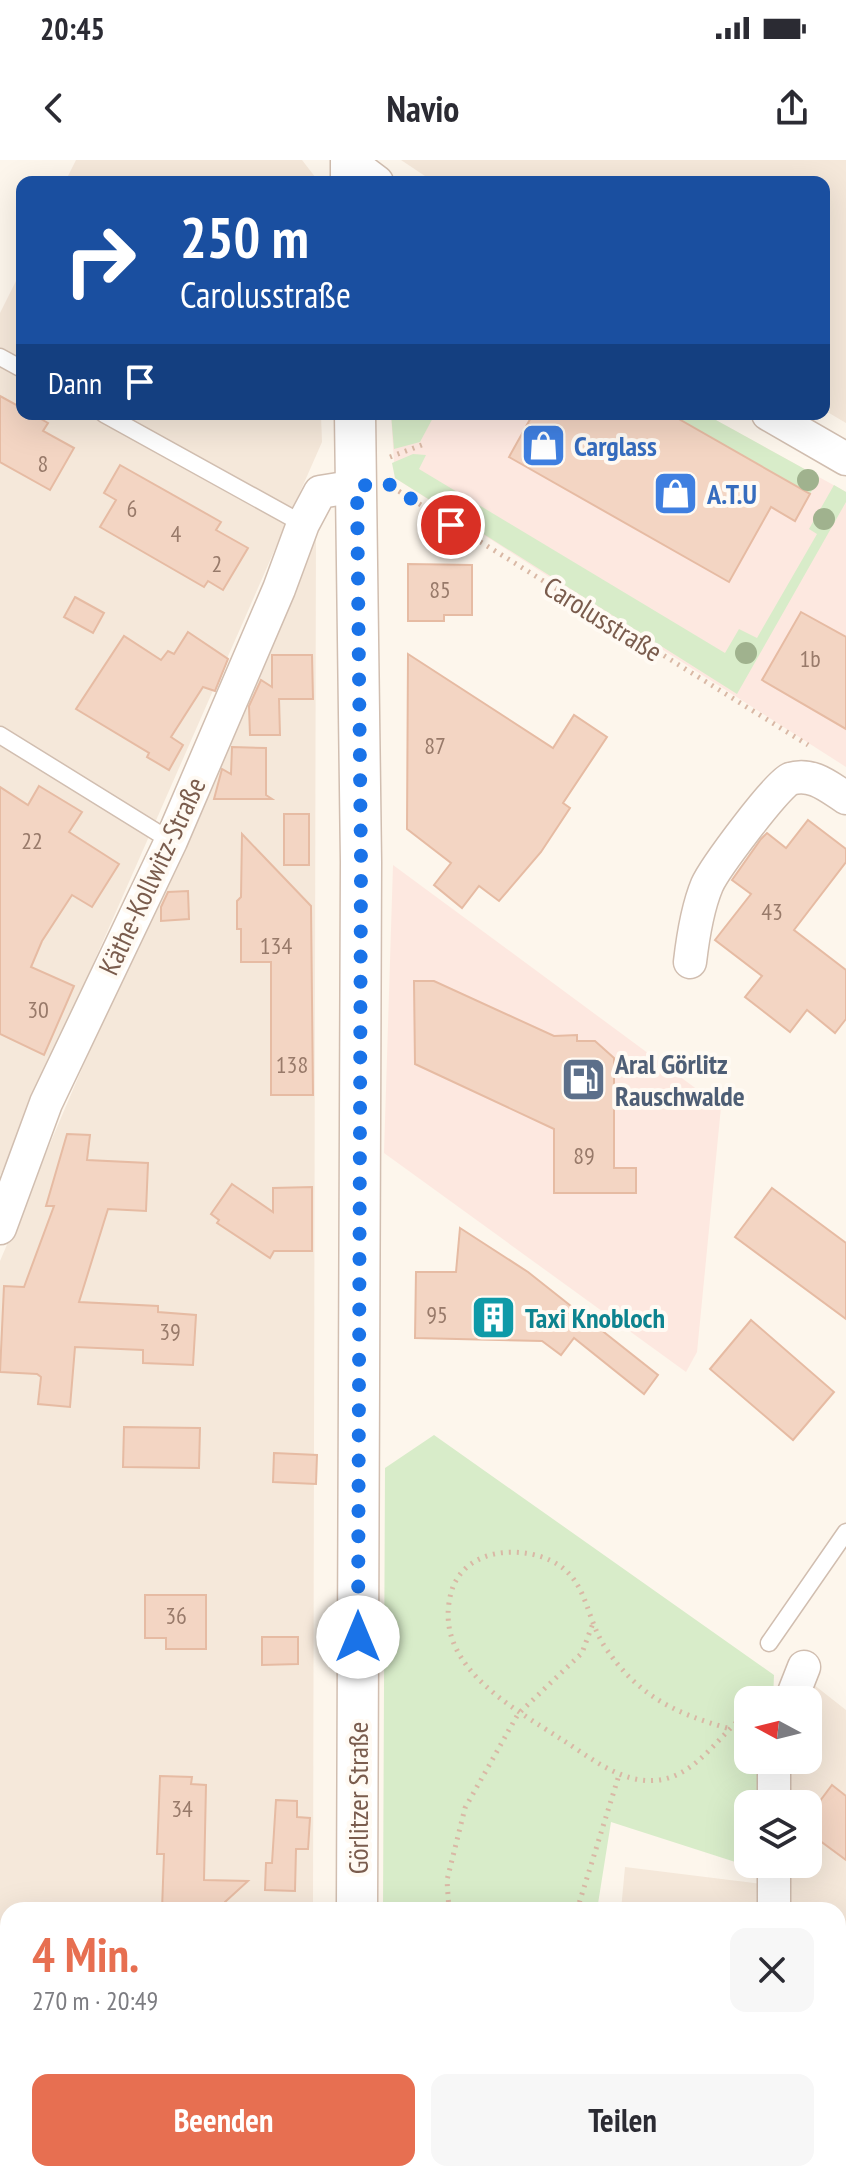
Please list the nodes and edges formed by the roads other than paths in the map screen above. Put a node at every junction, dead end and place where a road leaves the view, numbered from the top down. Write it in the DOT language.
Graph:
graph roads {
  1 [pos="115,420"];
  2 [pos="355,420"];
  3 [pos="778,420"];
  4 [pos="846,459"];
  5 [pos="357,486"];
  6 [pos="303,524"];
  7 [pos="0,735"];
  8 [pos="846,798"];
  9 [pos="171,841"];
  10 [pos="690,962"];
  11 [pos="0,1228"];
  12 [pos="846,1532"];
  13 [pos="769,1643"];
  14 [pos="804,1667"];
  15 [pos="797,1686"];
  16 [pos="774,1878"];
  17 [pos="357,1902"];
  18 [pos="774,1902"];
  1 -- 6 [label="lane"];
  2 -- 5 [label="street, Görlitzer Straße"];
  3 -- 4 [label="street"];
  5 -- 6 [label="street, Käthe-Kollwitz-Straße"];
  5 -- 17 [label="street, Görlitzer Straße"];
  6 -- 9 [label="street, Käthe-Kollwitz-Straße"];
  7 -- 9 [label="lane"];
  8 -- 10 [label="street"];
  9 -- 11 [label="street, Käthe-Kollwitz-Straße"];
  12 -- 13 [label="lane"];
  14 -- 15 [label="street"];
  16 -- 18 [label="street"];
}
